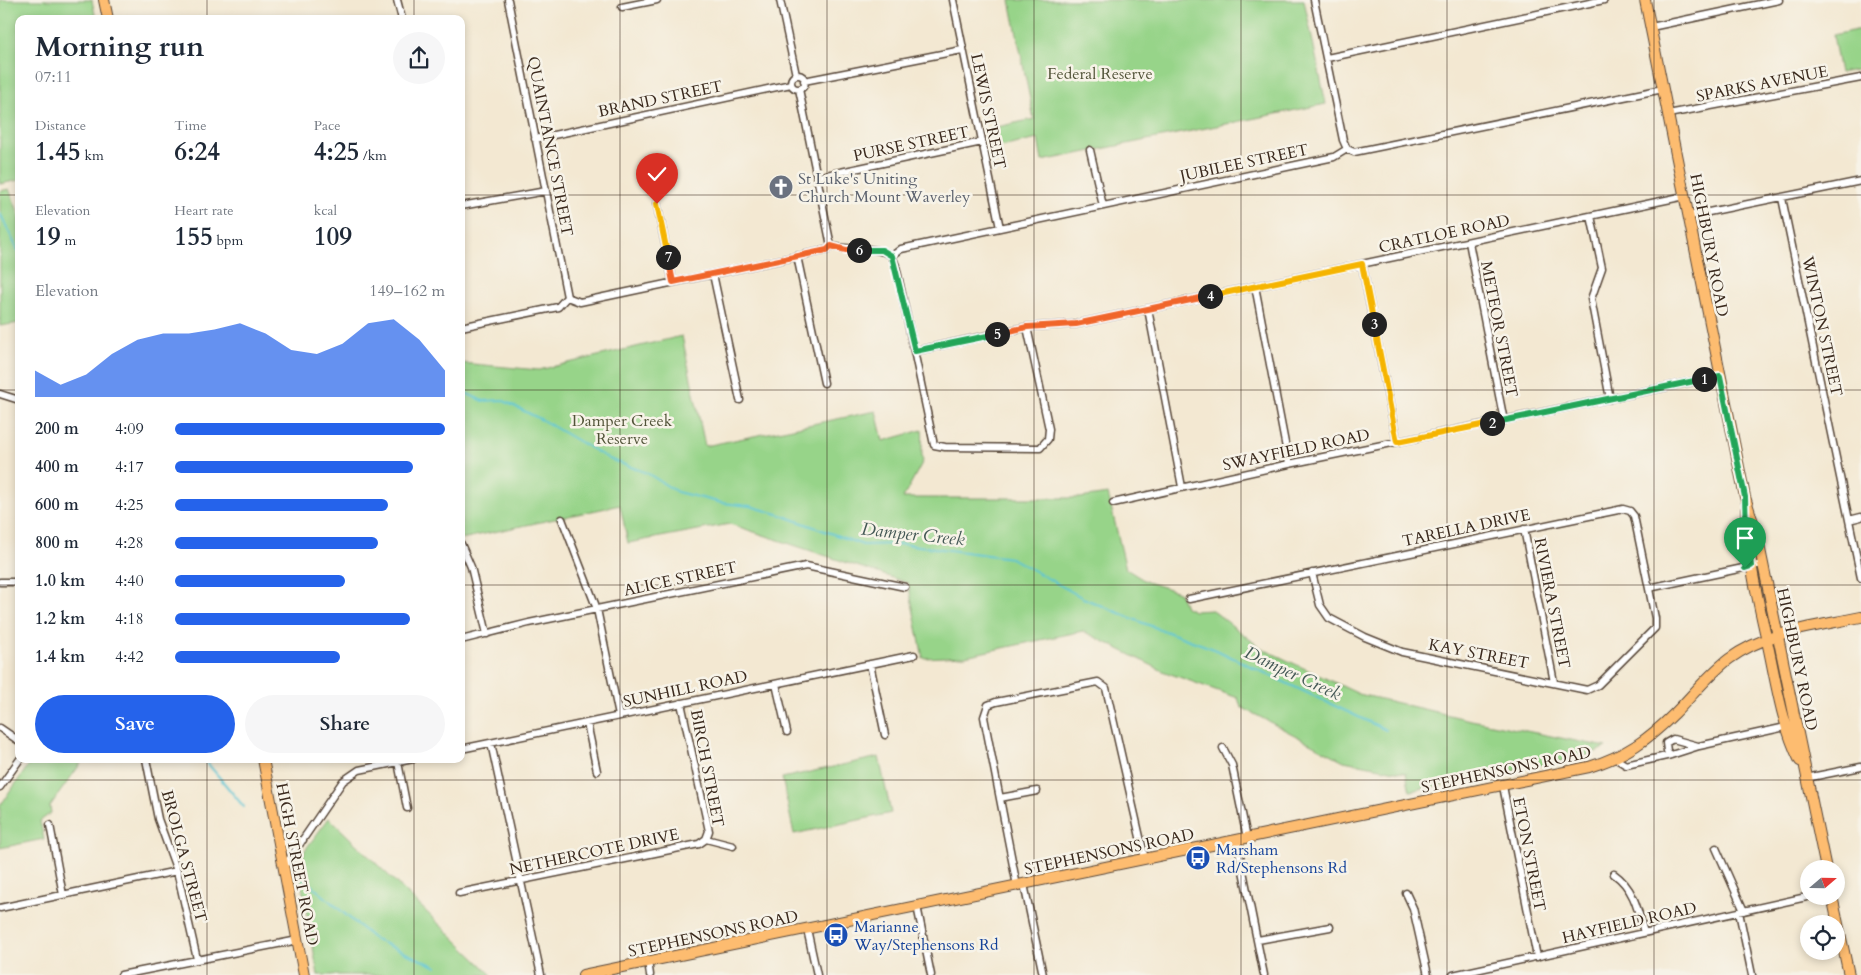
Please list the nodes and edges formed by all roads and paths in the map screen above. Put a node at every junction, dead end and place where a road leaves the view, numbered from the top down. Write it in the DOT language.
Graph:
graph roads {
  1 [pos="104,0"];
  2 [pos="397,0"];
  3 [pos="508,0"];
  4 [pos="657,0"];
  5 [pos="780,0"];
  6 [pos="952,0"];
  7 [pos="1314,0"];
  8 [pos="1604,0"];
  9 [pos="1645,0"];
  10 [pos="1779,0"];
  11 [pos="622,7"];
  12 [pos="107,15"];
  13 [pos="401,15"];
  14 [pos="1651,27"];
  15 [pos="962,50"];
  16 [pos="1327,58"];
  17 [pos="796,76"];
  18 [pos="1861,78"];
  19 [pos="804,81"];
  20 [pos="791,84"];
  21 [pos="799,89"];
  22 [pos="1663,89"];
  23 [pos="1668,114"];
  24 [pos="535,138"];
  25 [pos="982,142"];
  26 [pos="1347,149"];
  27 [pos="1090,150"];
  28 [pos="817,177"];
  29 [pos="1861,181"];
  30 [pos="546,191"];
  31 [pos="1685,196"];
  32 [pos="1782,198"];
  33 [pos="657,204"];
  34 [pos="465,205"];
  35 [pos="1103,206"];
  36 [pos="1591,216"];
  37 [pos="1689,216"];
  38 [pos="1000,228"];
  39 [pos="1469,242"];
  40 [pos="831,246"];
  41 [pos="796,256"];
  42 [pos="892,256"];
  43 [pos="1362,264"];
  44 [pos="713,274"];
  45 [pos="673,282"];
  46 [pos="1255,286"];
  47 [pos="567,297"];
  48 [pos="1148,309"];
  49 [pos="465,326"];
  50 [pos="1027,327"];
  51 [pos="915,351"];
  52 [pos="1720,376"];
  53 [pos="824,383"];
  54 [pos="0,394"];
  55 [pos="15,399"];
  56 [pos="1610,399"];
  57 [pos="740,400"];
  58 [pos="1504,421"];
  59 [pos="1397,442"];
  60 [pos="1289,464"];
  61 [pos="1182,488"];
  62 [pos="1745,497"];
  63 [pos="1113,503"];
  64 [pos="1861,517"];
  65 [pos="562,519"];
  66 [pos="1849,520"];
  67 [pos="1524,529"];
  68 [pos="465,553"];
  69 [pos="1762,564"];
  70 [pos="1751,566"];
  71 [pos="1312,573"];
  72 [pos="1861,578"];
  73 [pos="0,582"];
  74 [pos="15,582"];
  75 [pos="905,587"];
  76 [pos="1649,588"];
  77 [pos="1189,599"];
  78 [pos="597,609"];
  79 [pos="1861,616"];
  80 [pos="1655,628"];
  81 [pos="487,634"];
  82 [pos="1777,635"];
  83 [pos="1766,638"];
  84 [pos="465,639"];
  85 [pos="914,655"];
  86 [pos="870,664"];
  87 [pos="1554,682"];
  88 [pos="776,684"];
  89 [pos="681,703"];
  90 [pos="618,716"];
  91 [pos="587,723"];
  92 [pos="1797,725"];
  93 [pos="1786,727"];
  94 [pos="0,728"];
  95 [pos="787,732"];
  96 [pos="885,735"];
  97 [pos="15,738"];
  98 [pos="491,743"];
  99 [pos="1699,746"];
  100 [pos="465,748"];
  101 [pos="1224,748"];
  102 [pos="1671,755"];
  103 [pos="1616,759"];
  104 [pos="17,763"];
  105 [pos="147,763"];
  106 [pos="264,763"];
  107 [pos="393,763"];
  108 [pos="398,763"];
  109 [pos="1861,767"];
  110 [pos="597,771"];
  111 [pos="1805,773"];
  112 [pos="1503,786"];
  113 [pos="0,787"];
  114 [pos="1037,791"];
  115 [pos="1000,798"];
  116 [pos="407,808"];
  117 [pos="50,825"];
  118 [pos="706,839"];
  119 [pos="303,840"];
  120 [pos="1242,840"];
  121 [pos="280,843"];
  122 [pos="733,846"];
  123 [pos="1716,848"];
  124 [pos="1144,860"];
  125 [pos="1824,860"];
  126 [pos="284,867"];
  127 [pos="177,871"];
  128 [pos="1614,874"];
  129 [pos="521,880"];
  130 [pos="1020,885"];
  131 [pos="459,893"];
  132 [pos="1406,893"];
  133 [pos="63,895"];
  134 [pos="1800,898"];
  135 [pos="1834,905"];
  136 [pos="917,906"];
  137 [pos="0,908"];
  138 [pos="1742,911"];
  139 [pos="1330,926"];
  140 [pos="806,929"];
  141 [pos="1644,933"];
  142 [pos="298,940"];
  143 [pos="1258,940"];
  144 [pos="1537,957"];
  145 [pos="197,959"];
  146 [pos="648,961"];
  147 [pos="121,975"];
  148 [pos="304,975"];
  149 [pos="541,975"];
  150 [pos="583,975"];
  151 [pos="650,975"];
  152 [pos="817,975"];
  153 [pos="931,975"];
  154 [pos="1043,975"];
  155 [pos="1264,975"];
  156 [pos="1428,975"];
  157 [pos="1453,975"];
  158 [pos="1752,975"];
  159 [pos="1849,975"];
  1 -- 12 [label="main road"];
  2 -- 13 [label="street"];
  3 -- 24 [label="street, QUAINTANCE STREET"];
  4 -- 11 [label="street"];
  5 -- 17 [label="street"];
  6 -- 15 [label="street, LEWIS STREET"];
  7 -- 16 [label="street"];
  8 -- 16 [label="street"];
  9 -- 14 [label="main road, HIGHBURY ROAD"];
  10 -- 14 [label="street"];
  14 -- 22 [label="main road, HIGHBURY ROAD"];
  15 -- 19 [label="street"];
  15 -- 25 [label="street, LEWIS STREET"];
  16 -- 26 [label="street"];
  17 -- 19 [label="street"];
  17 -- 20 [label="street"];
  18 -- 23 [label="street, SPARKS AVENUE"];
  19 -- 21 [label="street"];
  20 -- 21 [label="street"];
  20 -- 24 [label="street, BRAND STREET"];
  21 -- 28 [label="street"];
  22 -- 23 [label="main road, HIGHBURY ROAD"];
  22 -- 26 [label="street, JUBILEE STREET"];
  23 -- 31 [label="main road, HIGHBURY ROAD"];
  24 -- 30 [label="street, QUAINTANCE STREET"];
  25 -- 28 [label="street, PURSE STREET"];
  25 -- 38 [label="street, LEWIS STREET"];
  26 -- 35 [label="street, JUBILEE STREET"];
  27 -- 35 [label="street"];
  28 -- 40 [label="street"];
  29 -- 32 [label="street"];
  30 -- 34 [label="street"];
  30 -- 47 [label="street, QUAINTANCE STREET"];
  31 -- 36 [label="street, CRATLOE ROAD"];
  31 -- 37 [label="main road, HIGHBURY ROAD"];
  32 -- 37 [label="street"];
  32 -- 66 [label="street, WINTON STREET"];
  33 -- 45 [label="street"];
  35 -- 38 [label="street, JUBILEE STREET"];
  36 -- 39 [label="street, CRATLOE ROAD"];
  36 -- 56 [label="street"];
  37 -- 52 [label="main road, HIGHBURY ROAD"];
  38 -- 42 [label="street, JUBILEE STREET"];
  39 -- 43 [label="street, CRATLOE ROAD"];
  39 -- 58 [label="street, METEOR STREET"];
  40 -- 41 [label="street"];
  40 -- 42 [label="street"];
  41 -- 44 [label="street"];
  41 -- 53 [label="street"];
  42 -- 51 [label="street"];
  43 -- 46 [label="street, CRATLOE ROAD"];
  43 -- 59 [label="street"];
  44 -- 45 [label="street"];
  44 -- 57 [label="street"];
  45 -- 47 [label="street"];
  46 -- 48 [label="street, CRATLOE ROAD"];
  46 -- 60 [label="street"];
  47 -- 49 [label="street"];
  48 -- 50 [label="street, CRATLOE ROAD"];
  48 -- 61 [label="street"];
  50 -- 51 [label="street, CRATLOE ROAD"];
  50 -- 51 [label="street"];
  52 -- 56 [label="street, SWAYFIELD ROAD"];
  52 -- 62 [label="main road, HIGHBURY ROAD"];
  54 -- 55 [label="street"];
  56 -- 58 [label="street, SWAYFIELD ROAD"];
  58 -- 59 [label="street, SWAYFIELD ROAD"];
  59 -- 60 [label="street, SWAYFIELD ROAD"];
  60 -- 61 [label="street, SWAYFIELD ROAD"];
  61 -- 63 [label="street, SWAYFIELD ROAD"];
  62 -- 69 [label="main road, HIGHBURY ROAD"];
  62 -- 70 [label="main road, HIGHBURY ROAD"];
  64 -- 66 [label="street"];
  65 -- 78 [label="street"];
  66 -- 72 [label="street, WINTON STREET"];
  67 -- 71 [label="street, TARELLA DRIVE"];
  67 -- 76 [label="street, TARELLA DRIVE"];
  67 -- 87 [label="street, RIVIERA STREET"];
  68 -- 81 [label="street"];
  69 -- 70 [label="street"];
  69 -- 82 [label="main road, HIGHBURY ROAD"];
  70 -- 76 [label="street"];
  70 -- 83 [label="main road, HIGHBURY ROAD"];
  71 -- 77 [label="street, TARELLA DRIVE"];
  71 -- 87 [label="street, KAY STREET"];
  73 -- 74 [label="street"];
  75 -- 78 [label="street, ALICE STREET"];
  76 -- 80 [label="street, TARELLA DRIVE"];
  78 -- 81 [label="street, ALICE STREET"];
  78 -- 90 [label="street"];
  79 -- 82 [label="main road, STEPHENSONS ROAD"];
  80 -- 87 [label="street, KAY STREET"];
  81 -- 84 [label="street, ALICE STREET"];
  82 -- 83 [label="main road, STEPHENSONS ROAD"];
  82 -- 92 [label="main road, HIGHBURY ROAD"];
  83 -- 93 [label="main road, HIGHBURY ROAD"];
  83 -- 103 [label="main road, STEPHENSONS ROAD"];
  85 -- 86 [label="street, SUNHILL ROAD"];
  86 -- 88 [label="street, SUNHILL ROAD"];
  86 -- 96 [label="street"];
  88 -- 89 [label="street, SUNHILL ROAD"];
  88 -- 95 [label="street"];
  89 -- 90 [label="street, SUNHILL ROAD"];
  89 -- 118 [label="street, BIRCH STREET"];
  90 -- 91 [label="street, SUNHILL ROAD"];
  91 -- 98 [label="street, SUNHILL ROAD"];
  91 -- 110 [label="street"];
  92 -- 93 [label="main road"];
  92 -- 111 [label="main road, HIGHBURY ROAD"];
  93 -- 99 [label="street"];
  93 -- 111 [label="main road, HIGHBURY ROAD"];
  94 -- 97 [label="street"];
  98 -- 100 [label="street, SUNHILL ROAD"];
  98 -- 129 [label="street"];
  99 -- 102 [label="street"];
  99 -- 102 [label="street"];
  101 -- 120 [label="street"];
  102 -- 103 [label="street"];
  103 -- 112 [label="main road, STEPHENSONS ROAD"];
  104 -- 113 [label="street"];
  105 -- 127 [label="street, BROLGA STREET"];
  106 -- 121 [label="main road, HIGH STREET ROAD"];
  107 -- 119 [label="street"];
  108 -- 116 [label="street"];
  109 -- 111 [label="street"];
  111 -- 125 [label="main road, HIGHBURY ROAD"];
  112 -- 120 [label="main road, STEPHENSONS ROAD"];
  112 -- 144 [label="street, ETON STREET"];
  114 -- 115 [label="street"];
  115 -- 124 [label="street"];
  115 -- 130 [label="street"];
  117 -- 133 [label="street"];
  118 -- 122 [label="street"];
  118 -- 129 [label="street, NETHERCOTE DRIVE"];
  119 -- 121 [label="street"];
  119 -- 126 [label="street"];
  120 -- 124 [label="main road, STEPHENSONS ROAD"];
  120 -- 143 [label="street"];
  121 -- 126 [label="main road, HIGH STREET ROAD"];
  123 -- 138 [label="street"];
  124 -- 130 [label="main road, STEPHENSONS ROAD"];
  126 -- 142 [label="main road, HIGH STREET ROAD"];
  127 -- 133 [label="street"];
  127 -- 145 [label="street, BROLGA STREET"];
  128 -- 141 [label="street"];
  129 -- 131 [label="street, NETHERCOTE DRIVE"];
  129 -- 149 [label="street"];
  130 -- 136 [label="main road, STEPHENSONS ROAD"];
  130 -- 154 [label="street"];
  132 -- 156 [label="street"];
  133 -- 137 [label="street"];
  134 -- 138 [label="street, HAYFIELD ROAD"];
  135 -- 159 [label="main road"];
  136 -- 140 [label="main road, STEPHENSONS ROAD"];
  136 -- 153 [label="street"];
  138 -- 141 [label="street, HAYFIELD ROAD"];
  138 -- 158 [label="street"];
  139 -- 143 [label="street"];
  140 -- 146 [label="main road, STEPHENSONS ROAD"];
  140 -- 152 [label="street"];
  141 -- 144 [label="street, HAYFIELD ROAD"];
  142 -- 145 [label="street"];
  142 -- 148 [label="main road, HIGH STREET ROAD"];
  143 -- 155 [label="street"];
  144 -- 157 [label="street, HAYFIELD ROAD"];
  145 -- 147 [label="street"];
  146 -- 150 [label="main road, STEPHENSONS ROAD"];
  146 -- 151 [label="street"];
}
